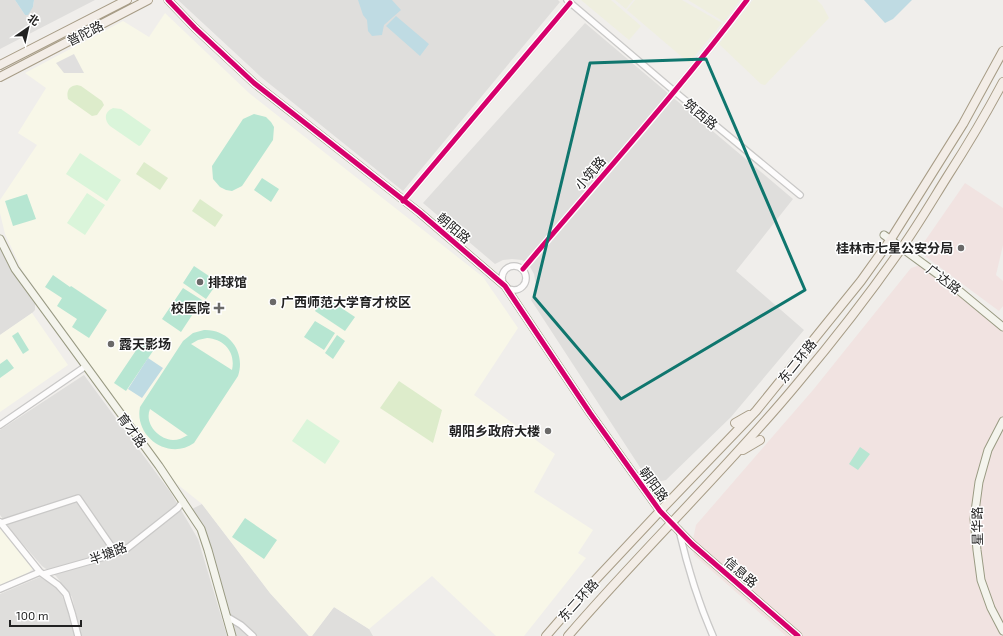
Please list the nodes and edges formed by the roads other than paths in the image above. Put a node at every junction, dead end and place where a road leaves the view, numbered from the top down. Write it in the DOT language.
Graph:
graph roads {
  1 [pos="126,0"];
  2 [pos="148,0"];
  3 [pos="168,0"];
  4 [pos="747,0"];
  5 [pos="569,1"];
  6 [pos="1003,51"];
  7 [pos="0,65"];
  8 [pos="0,76"];
  9 [pos="1003,82"];
  10 [pos="674,91"];
  11 [pos="800,195"];
  12 [pos="404,201"];
  13 [pos="887,237"];
  14 [pos="0,239"];
  15 [pos="902,247"];
  16 [pos="522,269"];
  17 [pos="505,286"];
  18 [pos="1003,327"];
  19 [pos="86,366"];
  20 [pos="756,410"];
  21 [pos="1003,420"];
  22 [pos="735,423"];
  23 [pos="0,425"];
  24 [pos="760,440"];
  25 [pos="735,454"];
  26 [pos="183,501"];
  27 [pos="660,511"];
  28 [pos="1,522"];
  29 [pos="672,523"];
  30 [pos="679,530"];
  31 [pos="116,553"];
  32 [pos="42,573"];
  33 [pos="0,589"];
  34 [pos="226,616"];
  35 [pos="1003,631"];
  36 [pos="78,636"];
  37 [pos="232,636"];
  38 [pos="253,636"];
  39 [pos="546,636"];
  40 [pos="568,636"];
  41 [pos="713,636"];
  42 [pos="798,636"];
  1 -- 7 [label="main road, 普陀路"];
  2 -- 8 [label="main road, 普陀路"];
  3 -- 12 [label="street, 朝阳路"];
  4 -- 10 [label="street, 小筑路"];
  5 -- 10 [label="street, 筑西路"];
  5 -- 12 [label="street"];
  6 -- 13 [label="main road, 东二环路"];
  9 -- 15 [label="main road, 东二环路"];
  10 -- 11 [label="street, 筑西路"];
  10 -- 16 [label="street, 小筑路"];
  12 -- 17 [label="street, 朝阳路"];
  13 -- 15 [label="street, 广达路"];
  13 -- 20 [label="main road, 东二环路"];
  14 -- 19 [label="street, 育才路"];
  15 -- 18 [label="street, 广达路"];
  15 -- 25 [label="main road, 东二环路"];
  16 -- 17 [label="street"];
  16 -- 17 [label="street"];
  17 -- 27 [label="street, 朝阳路"];
  19 -- 23 [label="street"];
  19 -- 26 [label="street, 育才路"];
  20 -- 22 [label="main road"];
  20 -- 27 [label="main road, 东二环路"];
  21 -- 35 [label="street, 星华路"];
  24 -- 25 [label="main road"];
  25 -- 29 [label="main road, 东二环路"];
  26 -- 31 [label="street, 半塘路"];
  26 -- 34 [label="street, 育才路"];
  27 -- 29 [label="street, 朝阳路"];
  27 -- 39 [label="main road, 东二环路"];
  28 -- 31 [label="street"];
  28 -- 32 [label="street"];
  29 -- 30 [label="street, 信息路"];
  29 -- 40 [label="main road, 东二环路"];
  30 -- 41 [label="street"];
  30 -- 42 [label="street, 信息路"];
  31 -- 32 [label="street, 半塘路"];
  32 -- 33 [label="street, 半塘路"];
  32 -- 36 [label="street"];
  34 -- 37 [label="street, 育才路"];
  34 -- 38 [label="street"];
}
